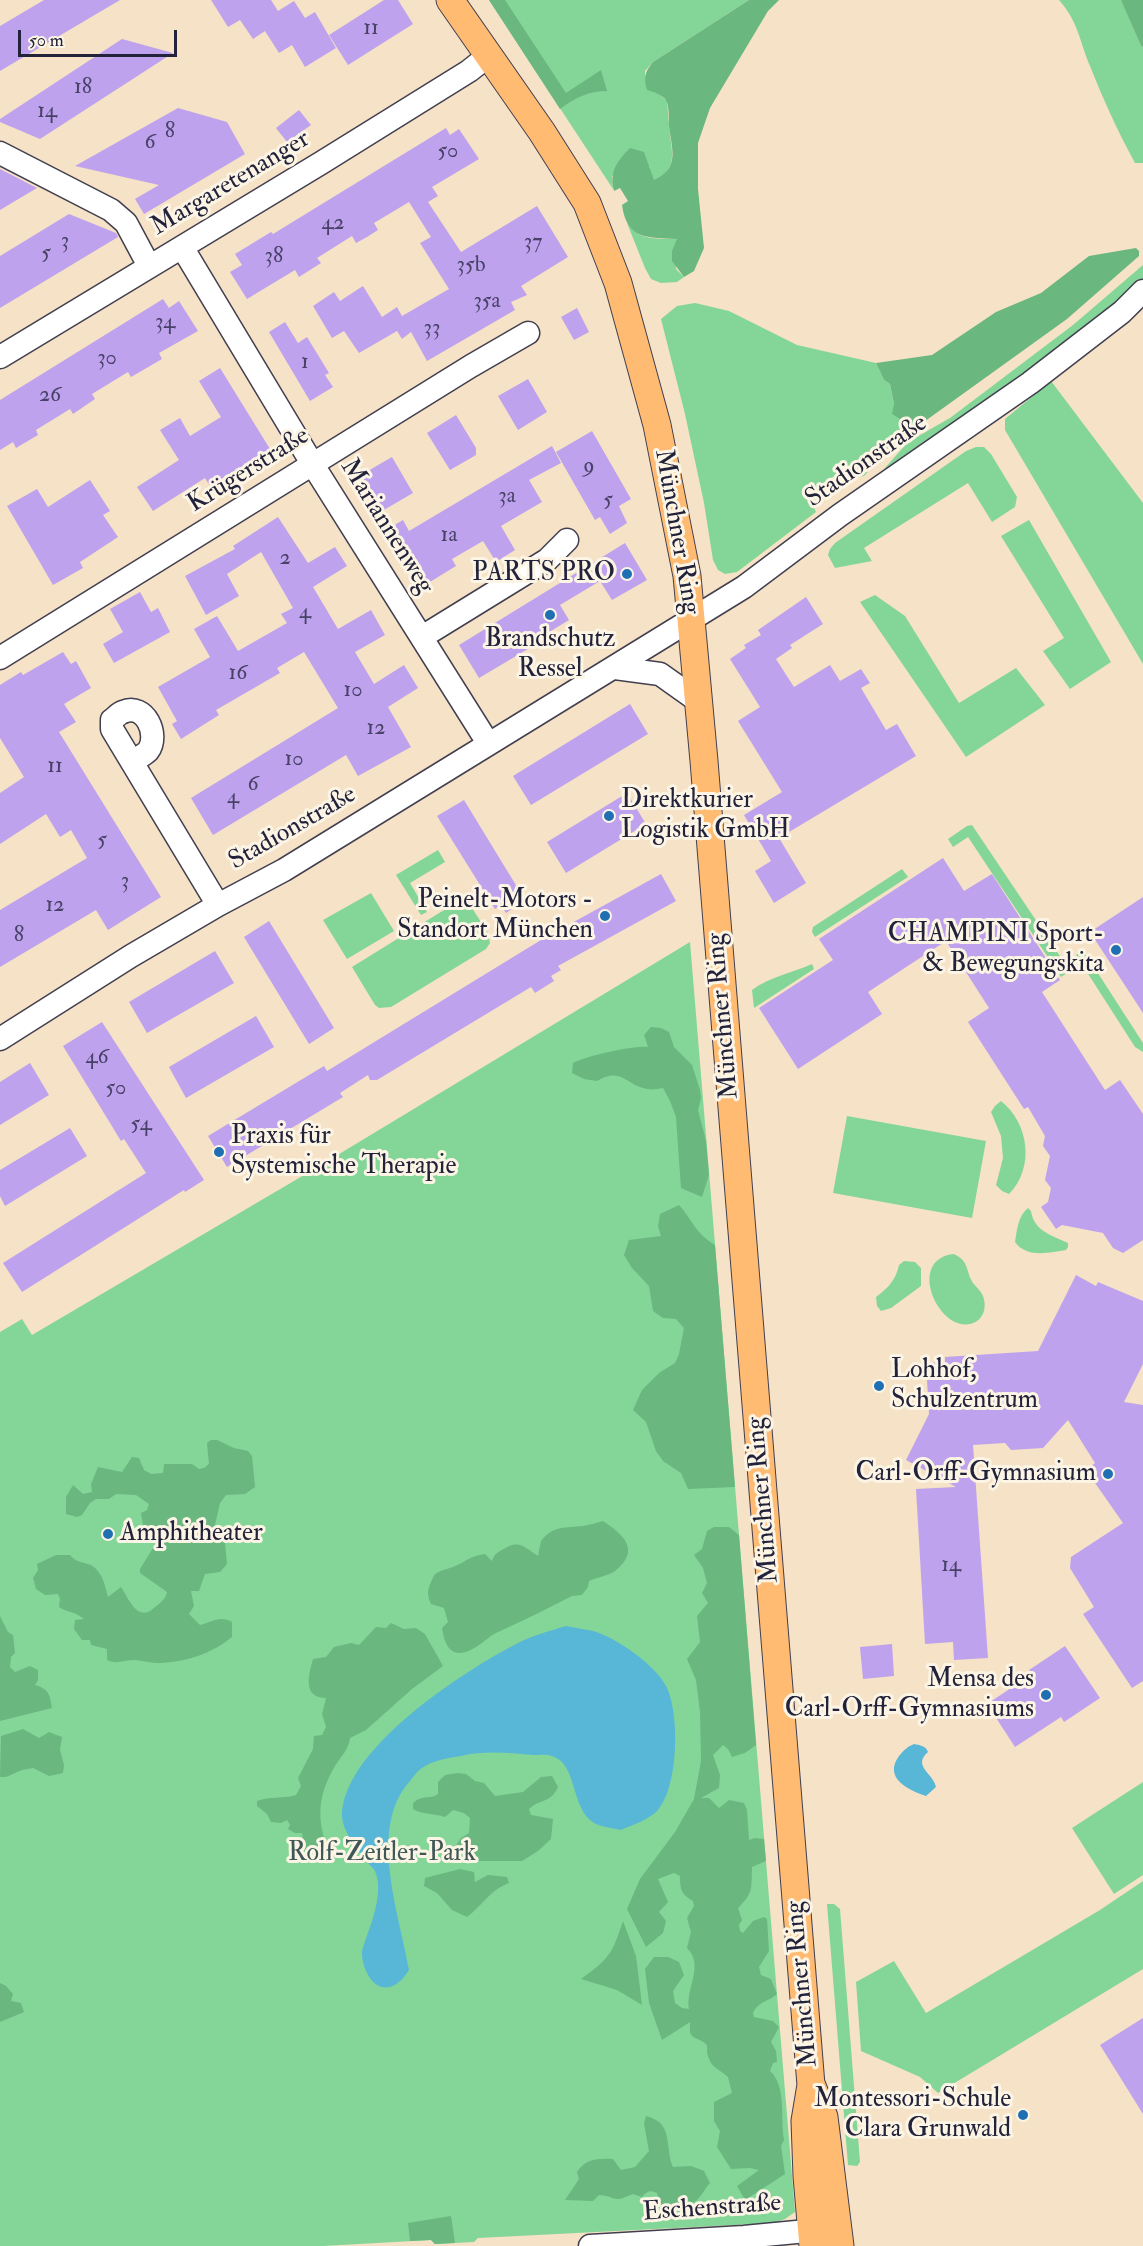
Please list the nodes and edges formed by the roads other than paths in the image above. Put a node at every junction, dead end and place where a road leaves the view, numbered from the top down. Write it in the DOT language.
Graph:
graph roads {
  1 [pos="450,0"];
  2 [pos="488,56"];
  3 [pos="0,153"];
  4 [pos="183,247"];
  5 [pos="149,266"];
  6 [pos="1143,291"];
  7 [pos="528,333"];
  8 [pos="0,357"];
  9 [pos="313,465"];
  10 [pos="567,540"];
  11 [pos="691,621"];
  12 [pos="422,637"];
  13 [pos="0,658"];
  14 [pos="615,668"];
  15 [pos="698,701"];
  16 [pos="488,743"];
  17 [pos="132,762"];
  18 [pos="218,905"];
  19 [pos="0,1039"];
  20 [pos="826,2238"];
  21 [pos="590,2246"];
  1 -- 2 [label="main road, Münchner Ring"];
  2 -- 4 [label="street, Margaretenanger"];
  2 -- 11 [label="main road, Münchner Ring"];
  3 -- 5 [label="street"];
  4 -- 5 [label="street, Margaretenanger"];
  4 -- 9 [label="street, Mariannenweg"];
  5 -- 8 [label="street, Margaretenanger"];
  6 -- 11 [label="street, Stadionstraße"];
  7 -- 9 [label="street, Krügerstraße"];
  9 -- 12 [label="street, Mariannenweg"];
  9 -- 13 [label="street, Krügerstraße"];
  10 -- 12 [label="street"];
  11 -- 14 [label="street, Stadionstraße"];
  11 -- 15 [label="main road, Münchner Ring"];
  12 -- 16 [label="street, Mariannenweg"];
  14 -- 15 [label="street"];
  14 -- 16 [label="street, Stadionstraße"];
  15 -- 20 [label="main road, Münchner Ring"];
  16 -- 18 [label="street, Stadionstraße"];
  17 -- 18 [label="street"];
  18 -- 19 [label="street, Stadionstraße"];
  20 -- 21 [label="street, Eschenstraße"];
}
